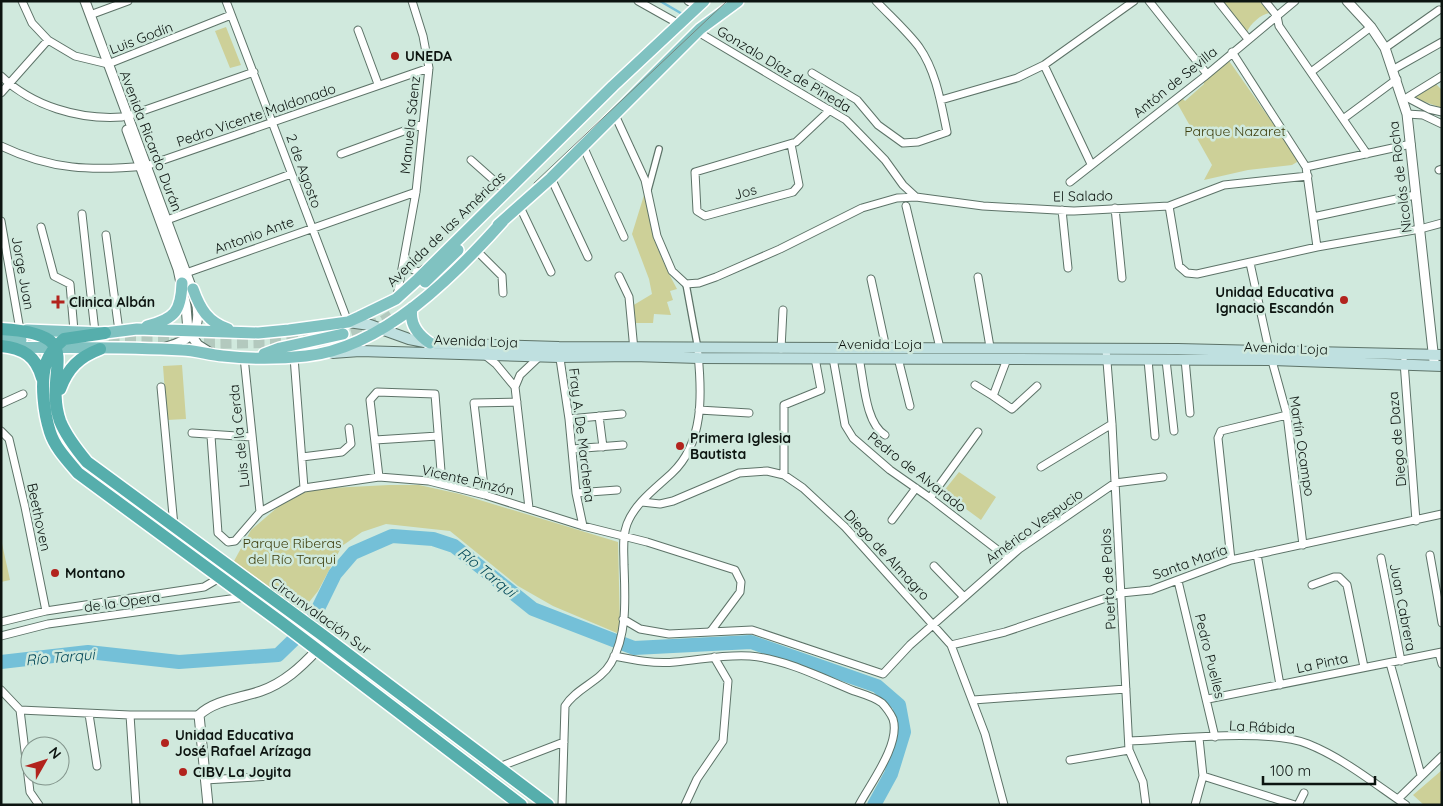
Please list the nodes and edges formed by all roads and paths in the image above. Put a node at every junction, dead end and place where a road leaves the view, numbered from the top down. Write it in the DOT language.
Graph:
graph roads {
  1 [pos="22,1"];
  2 [pos="79,1"];
  3 [pos="85,1"];
  4 [pos="128,1"];
  5 [pos="226,1"];
  6 [pos="412,1"];
  7 [pos="638,1"];
  8 [pos="738,1"];
  9 [pos="876,1"];
  10 [pos="1134,1"];
  11 [pos="1149,1"];
  12 [pos="1218,1"];
  13 [pos="1265,1"];
  14 [pos="1295,1"];
  15 [pos="1347,1"];
  16 [pos="696,4"];
  17 [pos="1439,10"];
  18 [pos="90,15"];
  19 [pos="231,15"];
  20 [pos="1277,16"];
  21 [pos="680,22"];
  22 [pos="1371,27"];
  23 [pos="358,30"];
  24 [pos="699,30"];
  25 [pos="1248,39"];
  26 [pos="48,40"];
  27 [pos="1442,42"];
  28 [pos="1385,48"];
  29 [pos="1232,52"];
  30 [pos="104,63"];
  31 [pos="1044,65"];
  32 [pos="429,68"];
  33 [pos="1394,69"];
  34 [pos="254,72"];
  35 [pos="1311,72"];
  36 [pos="812,73"];
  37 [pos="1207,74"];
  38 [pos="1,76"];
  39 [pos="1442,76"];
  40 [pos="1397,79"];
  41 [pos="10,84"];
  42 [pos="378,84"];
  43 [pos="1,94"];
  44 [pos="1406,99"];
  45 [pos="941,100"];
  46 [pos="830,110"];
  47 [pos="1442,112"];
  48 [pos="1407,114"];
  49 [pos="614,115"];
  50 [pos="125,117"];
  51 [pos="1343,119"];
  52 [pos="273,123"];
  53 [pos="424,124"];
  54 [pos="1442,124"];
  55 [pos="791,144"];
  56 [pos="1411,144"];
  57 [pos="1,146"];
  58 [pos="583,146"];
  59 [pos="659,149"];
  60 [pos="341,154"];
  61 [pos="1367,154"];
  62 [pos="472,160"];
  63 [pos="1091,164"];
  64 [pos="143,166"];
  65 [pos="1306,167"];
  66 [pos="292,174"];
  67 [pos="526,174"];
  68 [pos="1308,176"];
  69 [pos="550,178"];
  70 [pos="1070,182"];
  71 [pos="648,190"];
  72 [pos="416,192"];
  73 [pos="506,192"];
  74 [pos="1415,195"];
  75 [pos="916,197"];
  76 [pos="520,206"];
  77 [pos="906,206"];
  78 [pos="1168,206"];
  79 [pos="1115,208"];
  80 [pos="1062,210"];
  81 [pos="82,214"];
  82 [pos="1313,217"];
  83 [pos="166,220"];
  84 [pos="1,221"];
  85 [pos="503,221"];
  86 [pos="1442,223"];
  87 [pos="41,227"];
  88 [pos="311,228"];
  89 [pos="1420,229"];
  90 [pos="106,235"];
  91 [pos="624,237"];
  92 [pos="1317,246"];
  93 [pos="477,250"];
  94 [pos="404,254"];
  95 [pos="588,257"];
  96 [pos="439,258"];
  97 [pos="1250,263"];
  98 [pos="1068,268"];
  99 [pos="550,272"];
  100 [pos="619,276"];
  101 [pos="978,277"];
  102 [pos="184,278"];
  103 [pos="1122,278"];
  104 [pos="871,280"];
  105 [pos="686,284"];
  106 [pos="193,289"];
  107 [pos="503,294"];
  108 [pos="394,308"];
  109 [pos="412,308"];
  110 [pos="783,310"];
  111 [pos="348,322"];
  112 [pos="137,329"];
  113 [pos="382,329"];
  114 [pos="1,330"];
  115 [pos="74,331"];
  116 [pos="119,331"];
  117 [pos="235,331"];
  118 [pos="100,332"];
  119 [pos="191,332"];
  120 [pos="343,334"];
  121 [pos="1,338"];
  122 [pos="19,339"];
  123 [pos="430,343"];
  124 [pos="1,346"];
  125 [pos="990,347"];
  126 [pos="56,348"];
  127 [pos="886,348"];
  128 [pos="940,348"];
  129 [pos="100,349"];
  130 [pos="151,349"];
  131 [pos="781,349"];
  132 [pos="1106,349"];
  133 [pos="559,352"];
  134 [pos="634,352"];
  135 [pos="319,354"];
  136 [pos="698,354"];
  137 [pos="1270,355"];
  138 [pos="1438,355"];
  139 [pos="221,356"];
  140 [pos="486,356"];
  141 [pos="249,357"];
  142 [pos="294,357"];
  143 [pos="539,357"];
  144 [pos="815,358"];
  145 [pos="833,358"];
  146 [pos="859,358"];
  147 [pos="898,358"];
  148 [pos="1007,359"];
  149 [pos="1185,359"];
  150 [pos="1106,360"];
  151 [pos="1148,360"];
  152 [pos="1166,360"];
  153 [pos="1404,360"];
  154 [pos="1438,366"];
  155 [pos="975,384"];
  156 [pos="1037,386"];
  157 [pos="515,387"];
  158 [pos="44,388"];
  159 [pos="160,388"];
  160 [pos="23,394"];
  161 [pos="993,396"];
  162 [pos="56,398"];
  163 [pos="516,402"];
  164 [pos="474,403"];
  165 [pos="1,404"];
  166 [pos="465,404"];
  167 [pos="910,406"];
  168 [pos="699,410"];
  169 [pos="749,413"];
  170 [pos="1190,413"];
  171 [pos="622,414"];
  172 [pos="1288,415"];
  173 [pos="599,416"];
  174 [pos="569,419"];
  175 [pos="1112,424"];
  176 [pos="349,428"];
  177 [pos="1,431"];
  178 [pos="1174,431"];
  179 [pos="978,432"];
  180 [pos="192,433"];
  181 [pos="885,435"];
  182 [pos="211,436"];
  183 [pos="438,436"];
  184 [pos="1156,436"];
  185 [pos="252,437"];
  186 [pos="375,440"];
  187 [pos="622,445"];
  188 [pos="603,446"];
  189 [pos="572,449"];
  190 [pos="302,457"];
  191 [pos="1041,467"];
  192 [pos="784,474"];
  193 [pos="379,477"];
  194 [pos="1163,477"];
  195 [pos="1115,483"];
  196 [pos="442,484"];
  197 [pos="304,488"];
  198 [pos="916,488"];
  199 [pos="617,490"];
  200 [pos="576,494"];
  201 [pos="485,495"];
  202 [pos="930,498"];
  203 [pos="642,502"];
  204 [pos="529,508"];
  205 [pos="260,512"];
  206 [pos="1442,514"];
  207 [pos="892,520"];
  208 [pos="1416,521"];
  209 [pos="174,526"];
  210 [pos="583,526"];
  211 [pos="623,537"];
  212 [pos="1304,545"];
  213 [pos="1257,554"];
  214 [pos="1430,555"];
  215 [pos="1008,558"];
  216 [pos="1381,558"];
  217 [pos="1231,560"];
  218 [pos="934,566"];
  219 [pos="233,570"];
  220 [pos="221,579"];
  221 [pos="1178,581"];
  222 [pos="1312,585"];
  223 [pos="1121,592"];
  224 [pos="246,596"];
  225 [pos="964,597"];
  226 [pos="46,611"];
  227 [pos="623,618"];
  228 [pos="1,622"];
  229 [pos="1442,623"];
  230 [pos="934,625"];
  231 [pos="711,631"];
  232 [pos="1,636"];
  233 [pos="951,645"];
  234 [pos="315,648"];
  235 [pos="1440,653"];
  236 [pos="614,656"];
  237 [pos="714,656"];
  238 [pos="1401,661"];
  239 [pos="1390,663"];
  240 [pos="1442,664"];
  241 [pos="1364,667"];
  242 [pos="1280,685"];
  243 [pos="1126,689"];
  244 [pos="1,690"];
  245 [pos="1208,699"];
  246 [pos="973,700"];
  247 [pos="20,710"];
  248 [pos="89,714"];
  249 [pos="199,715"];
  250 [pos="130,716"];
  251 [pos="1216,737"];
  252 [pos="1199,738"];
  253 [pos="1128,741"];
  254 [pos="564,742"];
  255 [pos="1129,750"];
  256 [pos="1442,756"];
  257 [pos="1070,760"];
  258 [pos="97,766"];
  259 [pos="498,768"];
  260 [pos="1421,775"];
  261 [pos="271,776"];
  262 [pos="1203,776"];
  263 [pos="205,780"];
  264 [pos="1304,793"];
  265 [pos="1398,799"];
  266 [pos="39,805"];
  267 [pos="136,805"];
  268 [pos="208,805"];
  269 [pos="521,805"];
  270 [pos="548,805"];
  271 [pos="562,805"];
  272 [pos="685,805"];
  273 [pos="859,805"];
  274 [pos="1004,805"];
  275 [pos="1146,805"];
  276 [pos="1195,805"];
  277 [pos="1296,805"];
  278 [pos="1406,805"];
  1 -- 26 [label="street, Luis Godín"];
  2 -- 30 [label="street, Avenida Ricardo Durán"];
  3 -- 18 [label="street, Avenida Ricardo Durán"];
  4 -- 18 [label="street"];
  5 -- 19 [label="street, 2 de Agosto"];
  6 -- 32 [label="street, Manuela Sáenz"];
  7 -- 21 [label="street"];
  8 -- 24 [label="main road, Avenida de las Américas"];
  9 -- 45 [label="street"];
  10 -- 31 [label="street"];
  11 -- 37 [label="street"];
  12 -- 25 [label="street"];
  13 -- 20 [label="street"];
  14 -- 20 [label="street, Antón de Sevilla"];
  15 -- 22 [label="street, Nicolás de Rocha"];
  16 -- 21 [label="main road, Avenida de las Américas"];
  17 -- 28 [label="street"];
  18 -- 30 [label="street, Avenida Ricardo Durán"];
  19 -- 30 [label="street, Luis Godín"];
  19 -- 34 [label="street, 2 de Agosto"];
  20 -- 25 [label="street, Antón de Sevilla"];
  20 -- 35 [label="street"];
  21 -- 67 [label="main road, Avenida de las Américas"];
  22 -- 28 [label="street, Nicolás de Rocha"];
  22 -- 35 [label="street"];
  23 -- 42 [label="street"];
  24 -- 46 [label="street, Gonzalo Díaz de Pineda"];
  24 -- 49 [label="main road, Avenida de las Américas"];
  25 -- 29 [label="street, Antón de Sevilla"];
  26 -- 30 [label="street, Luis Godín"];
  26 -- 41 [label="street"];
  27 -- 33 [label="street"];
  28 -- 33 [label="street, Nicolás de Rocha"];
  29 -- 37 [label="street, Antón de Sevilla"];
  29 -- 65 [label="street"];
  30 -- 50 [label="street, Avenida Ricardo Durán"];
  31 -- 45 [label="street"];
  31 -- 63 [label="street"];
  32 -- 42 [label="street, Pedro Vicente Maldonado"];
  32 -- 53 [label="street, Manuela Sáenz"];
  33 -- 40 [label="street, Nicolás de Rocha"];
  34 -- 50 [label="street"];
  34 -- 52 [label="street, 2 de Agosto"];
  35 -- 51 [label="street"];
  36 -- 45 [label="street"];
  37 -- 63 [label="street, Antón de Sevilla"];
  38 -- 41 [label="street"];
  39 -- 44 [label="street"];
  40 -- 44 [label="street, Nicolás de Rocha"];
  40 -- 51 [label="street"];
  41 -- 43 [label="street"];
  41 -- 50 [label="street"];
  42 -- 52 [label="street, Pedro Vicente Maldonado"];
  44 -- 47 [label="street"];
  44 -- 48 [label="street, Nicolás de Rocha"];
  46 -- 55 [label="street"];
  46 -- 75 [label="street, Gonzalo Díaz de Pineda"];
  48 -- 54 [label="street"];
  48 -- 56 [label="street, Nicolás de Rocha"];
  49 -- 58 [label="main road, Avenida de las Américas"];
  49 -- 71 [label="street"];
  50 -- 64 [label="street, Avenida Ricardo Durán"];
  51 -- 61 [label="street"];
  52 -- 64 [label="street, Pedro Vicente Maldonado"];
  52 -- 66 [label="street, 2 de Agosto"];
  53 -- 60 [label="street"];
  53 -- 72 [label="street, Manuela Sáenz"];
  55 -- 55 [label="street, Jos"];
  56 -- 61 [label="street"];
  56 -- 74 [label="street, Nicolás de Rocha"];
  57 -- 64 [label="street, Pedro Vicente Maldonado"];
  58 -- 69 [label="main road, Avenida de las Américas"];
  58 -- 91 [label="street"];
  59 -- 71 [label="street"];
  61 -- 65 [label="street"];
  62 -- 73 [label="street"];
  63 -- 70 [label="street, Antón de Sevilla"];
  64 -- 83 [label="street, Avenida Ricardo Durán"];
  64 -- 102 [label="street, Avenida Ricardo Durán"];
  65 -- 68 [label="street"];
  66 -- 83 [label="street"];
  66 -- 88 [label="street, 2 de Agosto"];
  67 -- 73 [label="main road, Avenida de las Américas"];
  67 -- 108 [label="main road, Avenida de las Américas"];
  68 -- 78 [label="street, El Salado"];
  68 -- 82 [label="street"];
  69 -- 76 [label="main road, Avenida de las Américas"];
  69 -- 95 [label="street"];
  71 -- 105 [label="street"];
  72 -- 88 [label="street, Antonio Ante"];
  72 -- 94 [label="street, Manuela Sáenz"];
  73 -- 96 [label="main road, Avenida de las Américas"];
  74 -- 82 [label="street"];
  74 -- 89 [label="street, Nicolás de Rocha"];
  75 -- 80 [label="street, El Salado"];
  75 -- 105 [label="street, El Salado"];
  76 -- 85 [label="main road, Avenida de las Américas"];
  76 -- 99 [label="street"];
  77 -- 128 [label="street"];
  78 -- 79 [label="street, El Salado"];
  78 -- 97 [label="street"];
  79 -- 80 [label="street, El Salado"];
  79 -- 103 [label="street"];
  80 -- 98 [label="street"];
  81 -- 118 [label="street"];
  82 -- 92 [label="street"];
  83 -- 102 [label="street, Avenida Ricardo Durán"];
  84 -- 122 [label="street, Jorge Juan"];
  85 -- 93 [label="main road, Avenida de las Américas"];
  85 -- 108 [label="main road, Avenida de las Américas"];
  86 -- 89 [label="street"];
  87 -- 115 [label="street"];
  88 -- 102 [label="street, Antonio Ante"];
  88 -- 111 [label="street, 2 de Agosto"];
  89 -- 92 [label="street"];
  89 -- 138 [label="street, Nicolás de Rocha"];
  90 -- 116 [label="street"];
  92 -- 97 [label="street"];
  93 -- 107 [label="street"];
  93 -- 109 [label="main road, Avenida de las Américas"];
  94 -- 96 [label="street"];
  94 -- 108 [label="street, Manuela Sáenz"];
  96 -- 108 [label="main road, Avenida de las Américas"];
  97 -- 137 [label="street, Martín Ocampo"];
  100 -- 134 [label="street"];
  101 -- 125 [label="street"];
  102 -- 106 [label="street, Avenida Ricardo Durán"];
  102 -- 112 [label="main road"];
  102 -- 119 [label="street"];
  104 -- 127 [label="street"];
  105 -- 136 [label="street"];
  106 -- 117 [label="main road"];
  106 -- 119 [label="street, Avenida Ricardo Durán"];
  108 -- 111 [label="main road, Avenida de las Américas"];
  109 -- 113 [label="main road, Avenida de las Américas"];
  109 -- 123 [label="main road"];
  110 -- 131 [label="street"];
  111 -- 113 [label="main road, Avenida Loja"];
  111 -- 117 [label="main road, Avenida de las Américas"];
  112 -- 116 [label="main road, Avenida de las Américas"];
  112 -- 119 [label="main road, Avenida de las Américas"];
  113 -- 123 [label="main road, Avenida Loja"];
  113 -- 135 [label="main road, Avenida de las Américas"];
  114 -- 122 [label="highway, Avenida de las Américas"];
  115 -- 118 [label="main road, Avenida de las Américas"];
  115 -- 122 [label="main road, Avenida de las Américas"];
  116 -- 118 [label="main road, Avenida de las Américas"];
  117 -- 119 [label="main road, Avenida de las Américas"];
  118 -- 126 [label="highway"];
  119 -- 130 [label="street"];
  119 -- 139 [label="street"];
  120 -- 141 [label="main road"];
  121 -- 122 [label="main road, Avenida de las Américas"];
  122 -- 124 [label="highway, Avenida de las Américas"];
  122 -- 126 [label="main road, Avenida de las Américas"];
  122 -- 126 [label="highway"];
  122 -- 158 [label="highway"];
  123 -- 133 [label="main road, Avenida Loja"];
  125 -- 128 [label="main road, Avenida Loja"];
  125 -- 132 [label="main road, Avenida Loja"];
  126 -- 129 [label="main road, Avenida de las Américas"];
  126 -- 158 [label="highway"];
  126 -- 162 [label="highway, Circunvalación Sur"];
  127 -- 128 [label="main road, Avenida Loja"];
  127 -- 131 [label="main road, Avenida Loja"];
  129 -- 130 [label="main road, Avenida de las Américas"];
  129 -- 162 [label="highway"];
  130 -- 139 [label="main road, Avenida de las Américas"];
  131 -- 136 [label="main road, Avenida Loja"];
  132 -- 137 [label="main road, Avenida Loja"];
  132 -- 150 [label="street, Puerto de Palos"];
  133 -- 134 [label="main road, Avenida Loja"];
  133 -- 143 [label="main road, Avenida Loja"];
  133 -- 174 [label="street, Fray A. De Marchena"];
  134 -- 136 [label="main road, Avenida Loja"];
  135 -- 140 [label="main road, Avenida Loja"];
  135 -- 142 [label="main road, Avenida de las Américas"];
  136 -- 144 [label="main road, Avenida Loja"];
  136 -- 168 [label="street"];
  137 -- 149 [label="main road, Avenida Loja"];
  137 -- 153 [label="main road, Avenida Loja"];
  137 -- 172 [label="street, Martín Ocampo"];
  138 -- 153 [label="main road, Avenida Loja"];
  138 -- 154 [label="street, Nicolás de Rocha"];
  139 -- 141 [label="main road, Avenida de las Américas"];
  140 -- 143 [label="main road, Avenida Loja"];
  140 -- 157 [label="street"];
  141 -- 142 [label="main road, Avenida de las Américas"];
  141 -- 185 [label="street, Luis de la Cerda"];
  142 -- 190 [label="street"];
  143 -- 157 [label="street"];
  144 -- 145 [label="main road, Avenida Loja"];
  144 -- 192 [label="street"];
  145 -- 146 [label="main road, Avenida Loja"];
  145 -- 198 [label="street, Pedro de Alvarado"];
  146 -- 147 [label="main road, Avenida Loja"];
  146 -- 181 [label="street"];
  147 -- 148 [label="main road, Avenida Loja"];
  147 -- 167 [label="street"];
  148 -- 150 [label="main road, Avenida Loja"];
  148 -- 161 [label="street"];
  149 -- 152 [label="main road, Avenida Loja"];
  149 -- 170 [label="street"];
  150 -- 151 [label="main road, Avenida Loja"];
  150 -- 175 [label="street, Puerto de Palos"];
  151 -- 152 [label="main road, Avenida Loja"];
  151 -- 184 [label="street"];
  152 -- 178 [label="street"];
  153 -- 154 [label="main road, Avenida Loja"];
  153 -- 208 [label="street, Diego de Daza"];
  155 -- 161 [label="street"];
  156 -- 161 [label="street"];
  157 -- 163 [label="street"];
  158 -- 220 [label="highway, Circunvalación Sur"];
  159 -- 209 [label="street"];
  160 -- 165 [label="street"];
  162 -- 209 [label="highway, Circunvalación Sur"];
  163 -- 164 [label="street"];
  163 -- 204 [label="street"];
  164 -- 166 [label="street"];
  164 -- 201 [label="street"];
  168 -- 169 [label="street"];
  168 -- 203 [label="street"];
  171 -- 173 [label="street"];
  172 -- 212 [label="street, Martín Ocampo"];
  172 -- 217 [label="street"];
  173 -- 174 [label="street"];
  173 -- 188 [label="street"];
  174 -- 189 [label="street, Fray A. De Marchena"];
  175 -- 191 [label="street"];
  175 -- 195 [label="street, Puerto de Palos"];
  176 -- 190 [label="street"];
  177 -- 226 [label="street, Beethoven"];
  179 -- 202 [label="street"];
  180 -- 182 [label="street"];
  182 -- 185 [label="street"];
  182 -- 205 [label="street, Vicente Pinzón"];
  183 -- 186 [label="street"];
  183 -- 186 [label="street"];
  183 -- 196 [label="street"];
  185 -- 205 [label="street, Luis de la Cerda"];
  186 -- 193 [label="street"];
  187 -- 188 [label="street"];
  188 -- 189 [label="street"];
  189 -- 200 [label="street, Fray A. De Marchena"];
  190 -- 197 [label="street"];
  192 -- 203 [label="street"];
  192 -- 230 [label="street, Diego de Almagro"];
  193 -- 196 [label="street, Vicente Pinzón"];
  193 -- 197 [label="street, Vicente Pinzón"];
  194 -- 195 [label="street, Américo Vespucio"];
  195 -- 215 [label="street, Américo Vespucio"];
  195 -- 223 [label="street, Puerto de Palos"];
  196 -- 201 [label="street, Vicente Pinzón"];
  197 -- 205 [label="street, Vicente Pinzón"];
  198 -- 202 [label="street, Pedro de Alvarado"];
  198 -- 207 [label="street"];
  199 -- 200 [label="street"];
  200 -- 210 [label="street, Fray A. De Marchena"];
  201 -- 204 [label="street, Vicente Pinzón"];
  202 -- 215 [label="street, Pedro de Alvarado"];
  203 -- 211 [label="street"];
  204 -- 210 [label="street, Vicente Pinzón"];
  206 -- 208 [label="street, Santa María"];
  208 -- 212 [label="street, Santa María"];
  209 -- 219 [label="highway, Circunvalación Sur"];
  210 -- 211 [label="street, Vicente Pinzón"];
  211 -- 227 [label="street"];
  211 -- 231 [label="street, Vicente Pinzón"];
  212 -- 213 [label="street, Santa María"];
  213 -- 217 [label="street, Santa María"];
  213 -- 242 [label="street"];
  214 -- 229 [label="street"];
  215 -- 225 [label="street, Américo Vespucio"];
  216 -- 238 [label="street, Juan Cabrera"];
  217 -- 221 [label="street, Santa María"];
  218 -- 225 [label="street"];
  219 -- 220 [label="street, de la Opera"];
  219 -- 259 [label="highway, Circunvalación Sur"];
  220 -- 224 [label="highway, Circunvalación Sur"];
  220 -- 226 [label="street, de la Opera"];
  221 -- 223 [label="street, Santa María"];
  221 -- 245 [label="street, Pedro Puelles"];
  222 -- 241 [label="street"];
  223 -- 233 [label="street, Santa María"];
  223 -- 243 [label="street, Puerto de Palos"];
  224 -- 232 [label="street, de la Opera"];
  224 -- 234 [label="highway, Circunvalación Sur"];
  225 -- 230 [label="street, Américo Vespucio"];
  226 -- 228 [label="street, de la Opera"];
  227 -- 231 [label="street"];
  227 -- 236 [label="street"];
  230 -- 231 [label="street, Américo Vespucio"];
  230 -- 233 [label="street, Diego de Almagro"];
  233 -- 246 [label="street, Diego de Almagro"];
  234 -- 249 [label="street"];
  234 -- 269 [label="highway, Circunvalación Sur"];
  235 -- 238 [label="street, La Pinta"];
  235 -- 240 [label="street"];
  236 -- 237 [label="street"];
  236 -- 254 [label="street"];
  237 -- 272 [label="street"];
  237 -- 273 [label="street"];
  238 -- 239 [label="street, La Pinta"];
  239 -- 241 [label="street, La Pinta"];
  239 -- 260 [label="street, Juan Cabrera"];
  241 -- 242 [label="street, La Pinta"];
  242 -- 245 [label="street, La Pinta"];
  243 -- 246 [label="street"];
  243 -- 253 [label="street, Puerto de Palos"];
  244 -- 247 [label="street"];
  245 -- 251 [label="street, Pedro Puelles"];
  246 -- 274 [label="street, Diego de Almagro"];
  247 -- 248 [label="street"];
  247 -- 266 [label="street"];
  248 -- 250 [label="street"];
  248 -- 258 [label="street"];
  249 -- 250 [label="street"];
  249 -- 263 [label="street"];
  250 -- 267 [label="street"];
  251 -- 252 [label="street, La Rábida"];
  251 -- 265 [label="street, La Rábida"];
  252 -- 253 [label="street, La Rábida"];
  252 -- 262 [label="street"];
  253 -- 255 [label="street, Puerto de Palos"];
  254 -- 259 [label="street"];
  254 -- 271 [label="street"];
  255 -- 257 [label="street"];
  255 -- 275 [label="street, Puerto de Palos"];
  256 -- 260 [label="street"];
  259 -- 270 [label="highway, Circunvalación Sur"];
  260 -- 265 [label="street"];
  261 -- 263 [label="street"];
  262 -- 276 [label="street"];
  262 -- 277 [label="street"];
  263 -- 268 [label="street"];
  264 -- 277 [label="street"];
  265 -- 278 [label="street, La Rábida"];
}
